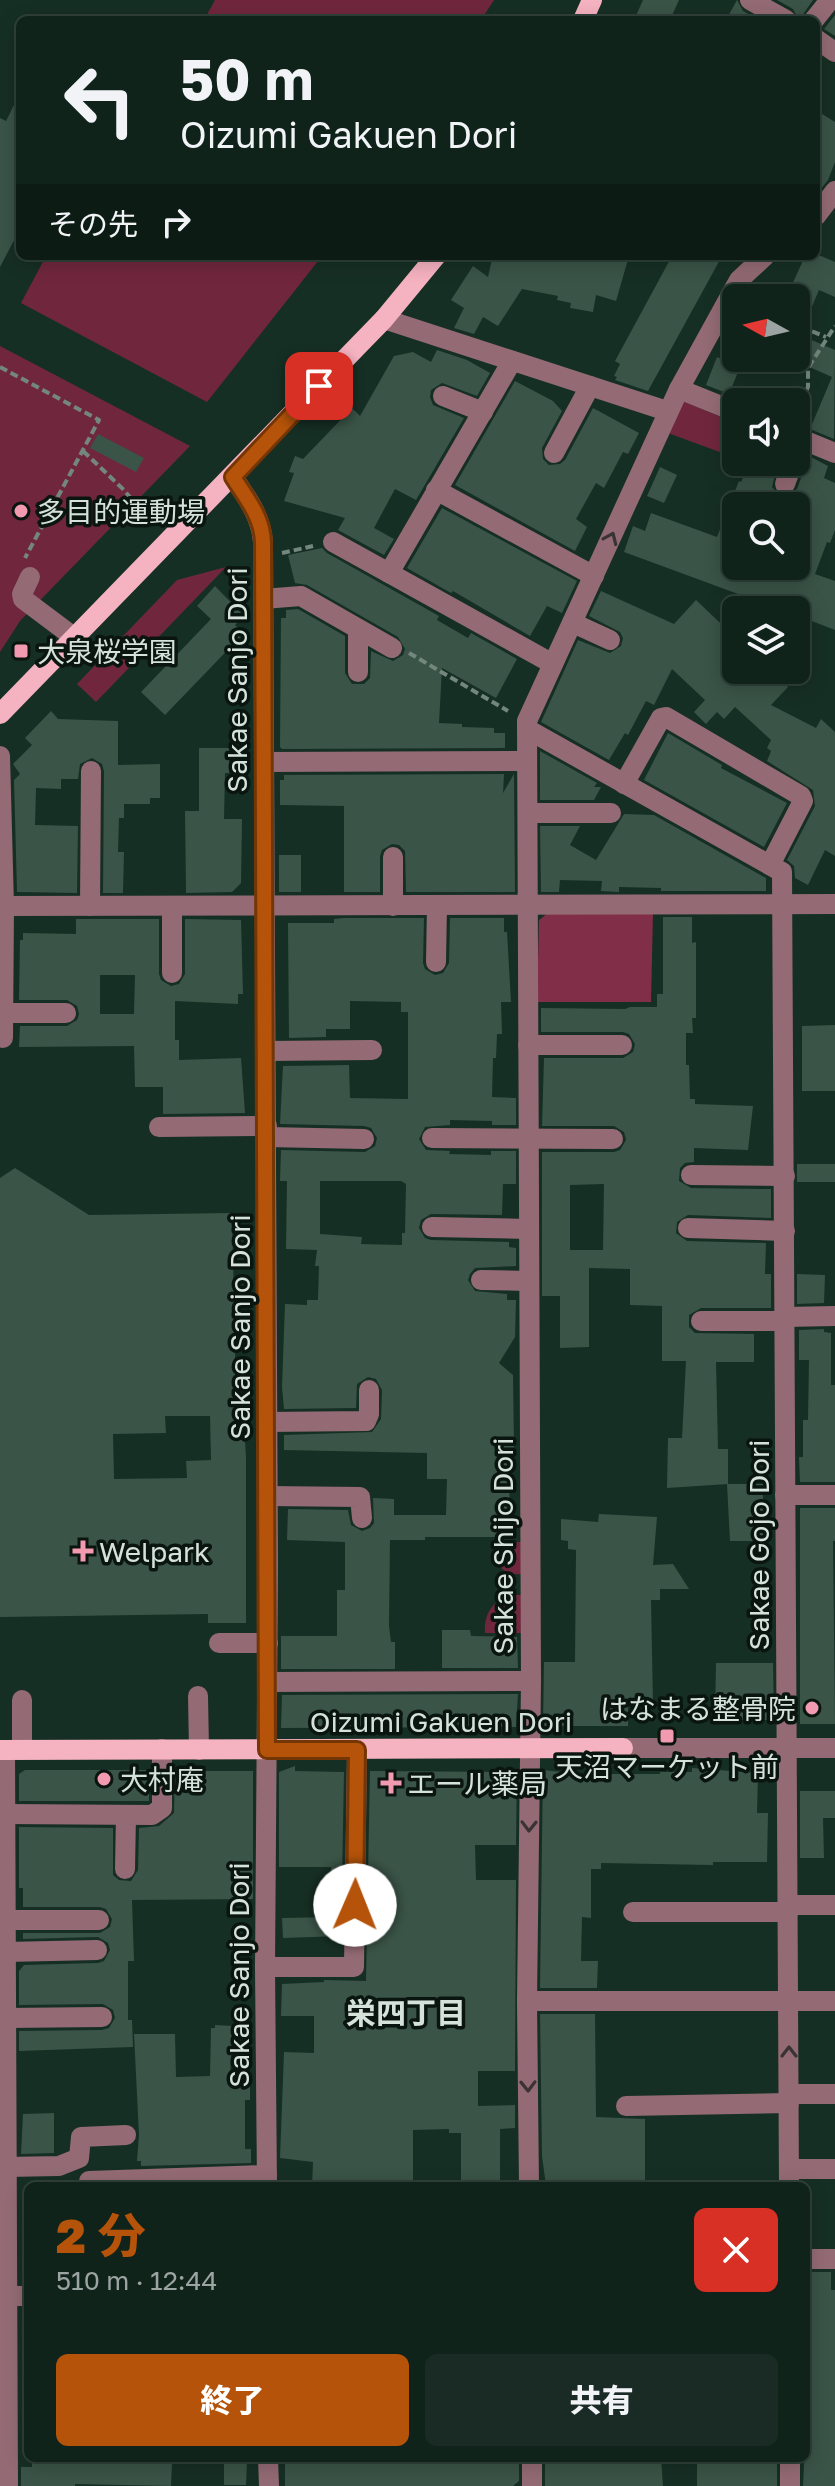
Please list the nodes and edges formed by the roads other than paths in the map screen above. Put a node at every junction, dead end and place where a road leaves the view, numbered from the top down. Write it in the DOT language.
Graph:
graph roads {
  1 [pos="750,0"];
  2 [pos="830,0"];
  3 [pos="779,16"];
  4 [pos="817,16"];
  5 [pos="433,260"];
  6 [pos="761,260"];
  7 [pos="384,319"];
  8 [pos="512,361"];
  9 [pos="590,386"];
  10 [pos="679,389"];
  11 [pos="443,396"];
  12 [pos="722,406"];
  13 [pos="667,411"];
  14 [pos="483,412"];
  15 [pos="810,447"];
  16 [pos="554,453"];
  17 [pos="835,453"];
  18 [pos="788,476"];
  19 [pos="233,477"];
  20 [pos="785,484"];
  21 [pos="436,490"];
  22 [pos="333,542"];
  23 [pos="26,569"];
  24 [pos="389,573"];
  25 [pos="594,576"];
  26 [pos="263,599"];
  27 [pos="573,623"];
  28 [pos="358,629"];
  29 [pos="75,638"];
  30 [pos="610,640"];
  31 [pos="392,648"];
  32 [pos="553,664"];
  33 [pos="358,672"];
  34 [pos="0,714"];
  35 [pos="527,725"];
  36 [pos="0,756"];
  37 [pos="527,761"];
  38 [pos="264,762"];
  39 [pos="91,771"];
  40 [pos="624,784"];
  41 [pos="528,813"];
  42 [pos="611,813"];
  43 [pos="393,857"];
  44 [pos="770,865"];
  45 [pos="784,904"];
  46 [pos="835,904"];
  47 [pos="437,905"];
  48 [pos="528,905"];
  49 [pos="2,906"];
  50 [pos="90,906"];
  51 [pos="172,906"];
  52 [pos="266,906"];
  53 [pos="393,906"];
  54 [pos="436,962"];
  55 [pos="172,973"];
  56 [pos="3,1013"];
  57 [pos="66,1013"];
  58 [pos="3,1038"];
  59 [pos="528,1045"];
  60 [pos="622,1045"];
  61 [pos="372,1050"];
  62 [pos="266,1051"];
  63 [pos="159,1127"];
  64 [pos="267,1132"];
  65 [pos="432,1138"];
  66 [pos="529,1138"];
  67 [pos="364,1139"];
  68 [pos="613,1139"];
  69 [pos="691,1175"];
  70 [pos="785,1176"];
  71 [pos="432,1227"];
  72 [pos="688,1228"];
  73 [pos="529,1229"];
  74 [pos="785,1231"];
  75 [pos="481,1280"];
  76 [pos="529,1281"];
  77 [pos="835,1316"];
  78 [pos="785,1319"];
  79 [pos="701,1321"];
  80 [pos="369,1390"];
  81 [pos="266,1422"];
  82 [pos="785,1495"];
  83 [pos="835,1495"];
  84 [pos="267,1496"];
  85 [pos="362,1518"];
  86 [pos="272,1629"];
  87 [pos="219,1643"];
  88 [pos="531,1681"];
  89 [pos="267,1682"];
  90 [pos="198,1696"];
  91 [pos="22,1700"];
  92 [pos="531,1748"];
  93 [pos="623,1748"];
  94 [pos="786,1748"];
  95 [pos="835,1748"];
  96 [pos="162,1749"];
  97 [pos="9,1750"];
  98 [pos="199,1750"];
  99 [pos="267,1750"];
  100 [pos="357,1750"];
  101 [pos="5,1814"];
  102 [pos="126,1815"];
  103 [pos="2,1863"];
  104 [pos="125,1869"];
  105 [pos="835,1905"];
  106 [pos="788,1908"];
  107 [pos="633,1912"];
  108 [pos="5,1920"];
  109 [pos="99,1920"];
  110 [pos="4,1947"];
  111 [pos="97,1950"];
  112 [pos="265,1967"];
  113 [pos="527,2001"];
  114 [pos="788,2001"];
  115 [pos="835,2001"];
  116 [pos="102,2017"];
  117 [pos="6,2018"];
  118 [pos="8,2076"];
  119 [pos="835,2094"];
  120 [pos="789,2099"];
  121 [pos="626,2106"];
  122 [pos="126,2135"];
  123 [pos="6,2167"];
  124 [pos="835,2169"];
  125 [pos="789,2178"];
  126 [pos="267,2181"];
  127 [pos="89,2182"];
  128 [pos="529,2182"];
  129 [pos="810,2259"];
  130 [pos="835,2259"];
  131 [pos="4,2285"];
  132 [pos="24,2294"];
  133 [pos="268,2462"];
  134 [pos="532,2462"];
  135 [pos="790,2462"];
  136 [pos="8,2486"];
  137 [pos="269,2486"];
  138 [pos="532,2486"];
  139 [pos="790,2486"];
  1 -- 3 [label="street"];
  2 -- 4 [label="street"];
  5 -- 7 [label="main road"];
  6 -- 10 [label="street"];
  7 -- 8 [label="street"];
  7 -- 19 [label="main road"];
  8 -- 9 [label="street"];
  8 -- 14 [label="street"];
  9 -- 13 [label="street"];
  9 -- 16 [label="street"];
  10 -- 12 [label="street"];
  10 -- 13 [label="street"];
  11 -- 14 [label="street"];
  25 -- 13 [label="street, one-way"];
  14 -- 21 [label="street"];
  15 -- 17 [label="street"];
  18 -- 20 [label="street"];
  19 -- 26 [label="street, Sakae Sanjo Dori"];
  19 -- 29 [label="main road"];
  21 -- 24 [label="street"];
  21 -- 25 [label="street"];
  22 -- 24 [label="street"];
  23 -- 29 [label="street"];
  24 -- 32 [label="street"];
  25 -- 27 [label="street"];
  26 -- 28 [label="street"];
  26 -- 38 [label="street, Sakae Sanjo Dori"];
  27 -- 30 [label="street"];
  27 -- 32 [label="street"];
  28 -- 31 [label="street"];
  28 -- 33 [label="street"];
  29 -- 34 [label="main road"];
  32 -- 35 [label="street"];
  35 -- 37 [label="street, Sakae Shijo Dori"];
  35 -- 40 [label="street"];
  36 -- 49 [label="street"];
  37 -- 38 [label="street"];
  37 -- 41 [label="street, Sakae Shijo Dori"];
  38 -- 52 [label="street, Sakae Sanjo Dori"];
  39 -- 50 [label="street"];
  40 -- 44 [label="street"];
  40 -- 44 [label="street"];
  41 -- 42 [label="street"];
  41 -- 48 [label="street, Sakae Shijo Dori"];
  43 -- 53 [label="street"];
  44 -- 45 [label="street, Sakae Gojo Dori"];
  45 -- 46 [label="street"];
  45 -- 48 [label="street"];
  45 -- 70 [label="street, Sakae Gojo Dori"];
  47 -- 48 [label="street"];
  47 -- 53 [label="street"];
  47 -- 54 [label="street"];
  48 -- 59 [label="street, Sakae Shijo Dori"];
  49 -- 50 [label="street"];
  49 -- 56 [label="street"];
  50 -- 51 [label="street"];
  51 -- 52 [label="street"];
  51 -- 55 [label="street"];
  52 -- 53 [label="street"];
  52 -- 62 [label="street, Sakae Sanjo Dori"];
  56 -- 57 [label="street"];
  56 -- 58 [label="street"];
  59 -- 60 [label="street"];
  59 -- 66 [label="street, Sakae Shijo Dori"];
  61 -- 62 [label="street"];
  62 -- 64 [label="street, Sakae Sanjo Dori"];
  63 -- 64 [label="street"];
  64 -- 67 [label="street"];
  64 -- 81 [label="street, Sakae Sanjo Dori"];
  65 -- 66 [label="street"];
  66 -- 68 [label="street"];
  66 -- 73 [label="street, Sakae Shijo Dori"];
  69 -- 70 [label="street"];
  70 -- 74 [label="street, Sakae Gojo Dori"];
  71 -- 73 [label="street"];
  72 -- 74 [label="street"];
  73 -- 76 [label="street, Sakae Shijo Dori"];
  74 -- 78 [label="street, Sakae Gojo Dori"];
  75 -- 76 [label="street"];
  76 -- 88 [label="street, Sakae Shijo Dori"];
  77 -- 78 [label="street"];
  78 -- 79 [label="street"];
  78 -- 82 [label="street, Sakae Gojo Dori"];
  80 -- 81 [label="street"];
  81 -- 84 [label="street, Sakae Sanjo Dori"];
  82 -- 83 [label="street"];
  82 -- 94 [label="street, Sakae Gojo Dori"];
  84 -- 85 [label="street"];
  84 -- 86 [label="street, Sakae Sanjo Dori"];
  86 -- 87 [label="street"];
  86 -- 89 [label="street, Sakae Sanjo Dori"];
  88 -- 89 [label="street"];
  88 -- 92 [label="street, Sakae Shijo Dori"];
  89 -- 99 [label="street, Sakae Sanjo Dori"];
  90 -- 98 [label="street"];
  91 -- 97 [label="street"];
  92 -- 93 [label="main road, Oizumi Gakuen Dori"];
  92 -- 100 [label="main road, Oizumi Gakuen Dori"];
  92 -- 113 [label="street, Sakae Shijo Dori, one-way"];
  93 -- 94 [label="street, Oizumi Gakuen Dori"];
  94 -- 95 [label="street, Oizumi Gakuen Dori"];
  94 -- 106 [label="street, Sakae Gojo Dori"];
  96 -- 97 [label="main road, Oizumi Gakuen Dori"];
  96 -- 98 [label="main road, Oizumi Gakuen Dori"];
  96 -- 102 [label="street"];
  97 -- 101 [label="street"];
  98 -- 99 [label="main road, Oizumi Gakuen Dori"];
  99 -- 100 [label="main road, Oizumi Gakuen Dori"];
  99 -- 112 [label="street, Sakae Sanjo Dori"];
  100 -- 112 [label="street"];
  101 -- 102 [label="street"];
  101 -- 103 [label="street"];
  102 -- 104 [label="street"];
  103 -- 108 [label="street"];
  105 -- 106 [label="street"];
  106 -- 107 [label="street"];
  106 -- 114 [label="street, Sakae Gojo Dori"];
  108 -- 109 [label="street"];
  108 -- 110 [label="street"];
  110 -- 111 [label="street"];
  110 -- 117 [label="street"];
  112 -- 126 [label="street, Sakae Sanjo Dori"];
  113 -- 114 [label="street"];
  113 -- 128 [label="street, Sakae Shijo Dori, one-way"];
  114 -- 115 [label="street"];
  120 -- 114 [label="street, Sakae Gojo Dori, one-way"];
  116 -- 117 [label="street"];
  117 -- 118 [label="street"];
  118 -- 123 [label="street"];
  119 -- 120 [label="street"];
  120 -- 121 [label="street"];
  120 -- 125 [label="street, Sakae Gojo Dori"];
  122 -- 123 [label="street"];
  123 -- 131 [label="street"];
  124 -- 125 [label="street"];
  126 -- 127 [label="street"];
  129 -- 130 [label="street"];
  131 -- 132 [label="street"];
  131 -- 136 [label="street"];
  133 -- 137 [label="street"];
  134 -- 138 [label="street"];
  135 -- 139 [label="street"];
}
